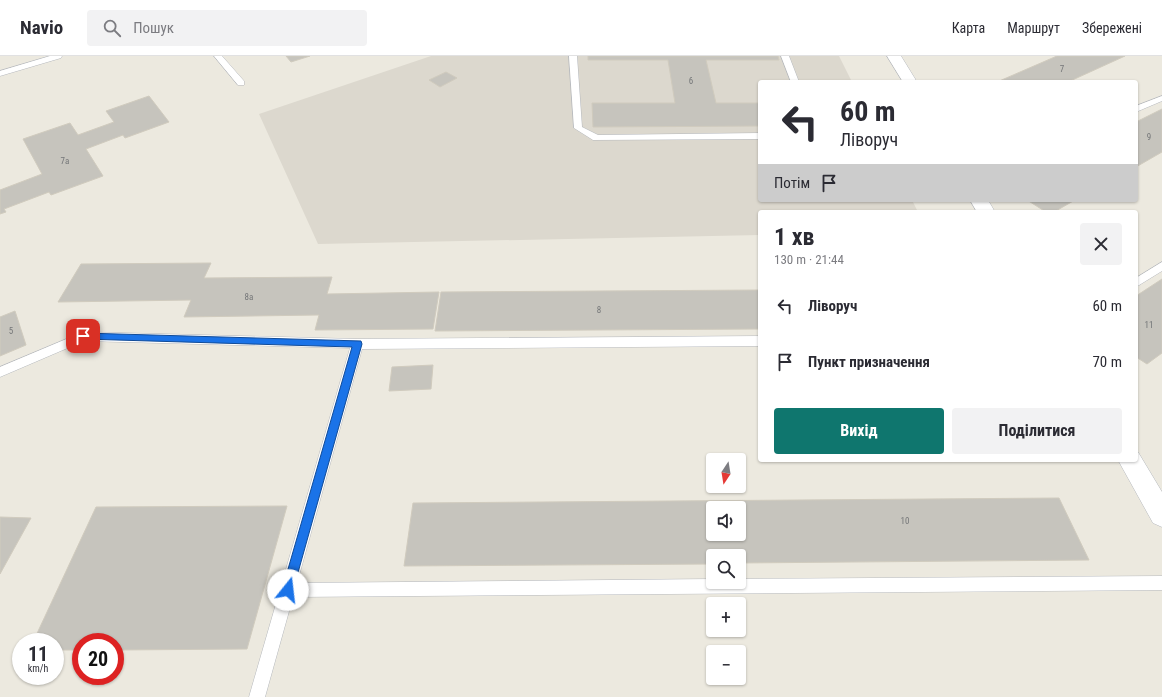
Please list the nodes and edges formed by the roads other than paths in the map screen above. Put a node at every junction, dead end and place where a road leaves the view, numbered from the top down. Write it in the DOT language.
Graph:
graph roads {
  1 [pos="58,56"];
  2 [pos="218,56"];
  3 [pos="573,56"];
  4 [pos="785,56"];
  5 [pos="894,56"];
  6 [pos="0,74"];
  7 [pos="794,80"];
  8 [pos="909,80"];
  9 [pos="242,83"];
  10 [pos="1162,98"];
  11 [pos="1138,108"];
  12 [pos="758,136"];
  13 [pos="1162,266"];
  14 [pos="1138,282"];
  15 [pos="758,341"];
  16 [pos="358,344"];
  17 [pos="0,372"];
  18 [pos="1131,462"];
  19 [pos="1162,515"];
  20 [pos="1162,583"];
  21 [pos="288,590"];
  22 [pos="257,697"];
  1 -- 6 [label="lane"];
  2 -- 9 [label="lane"];
  3 -- 12 [label="lane"];
  4 -- 7 [label="lane"];
  5 -- 8 [label="street"];
  10 -- 11 [label="lane"];
  13 -- 14 [label="lane"];
  15 -- 16 [label="lane"];
  16 -- 17 [label="lane"];
  16 -- 21 [label="lane"];
  18 -- 19 [label="street"];
  20 -- 21 [label="lane"];
  21 -- 22 [label="lane"];
}
